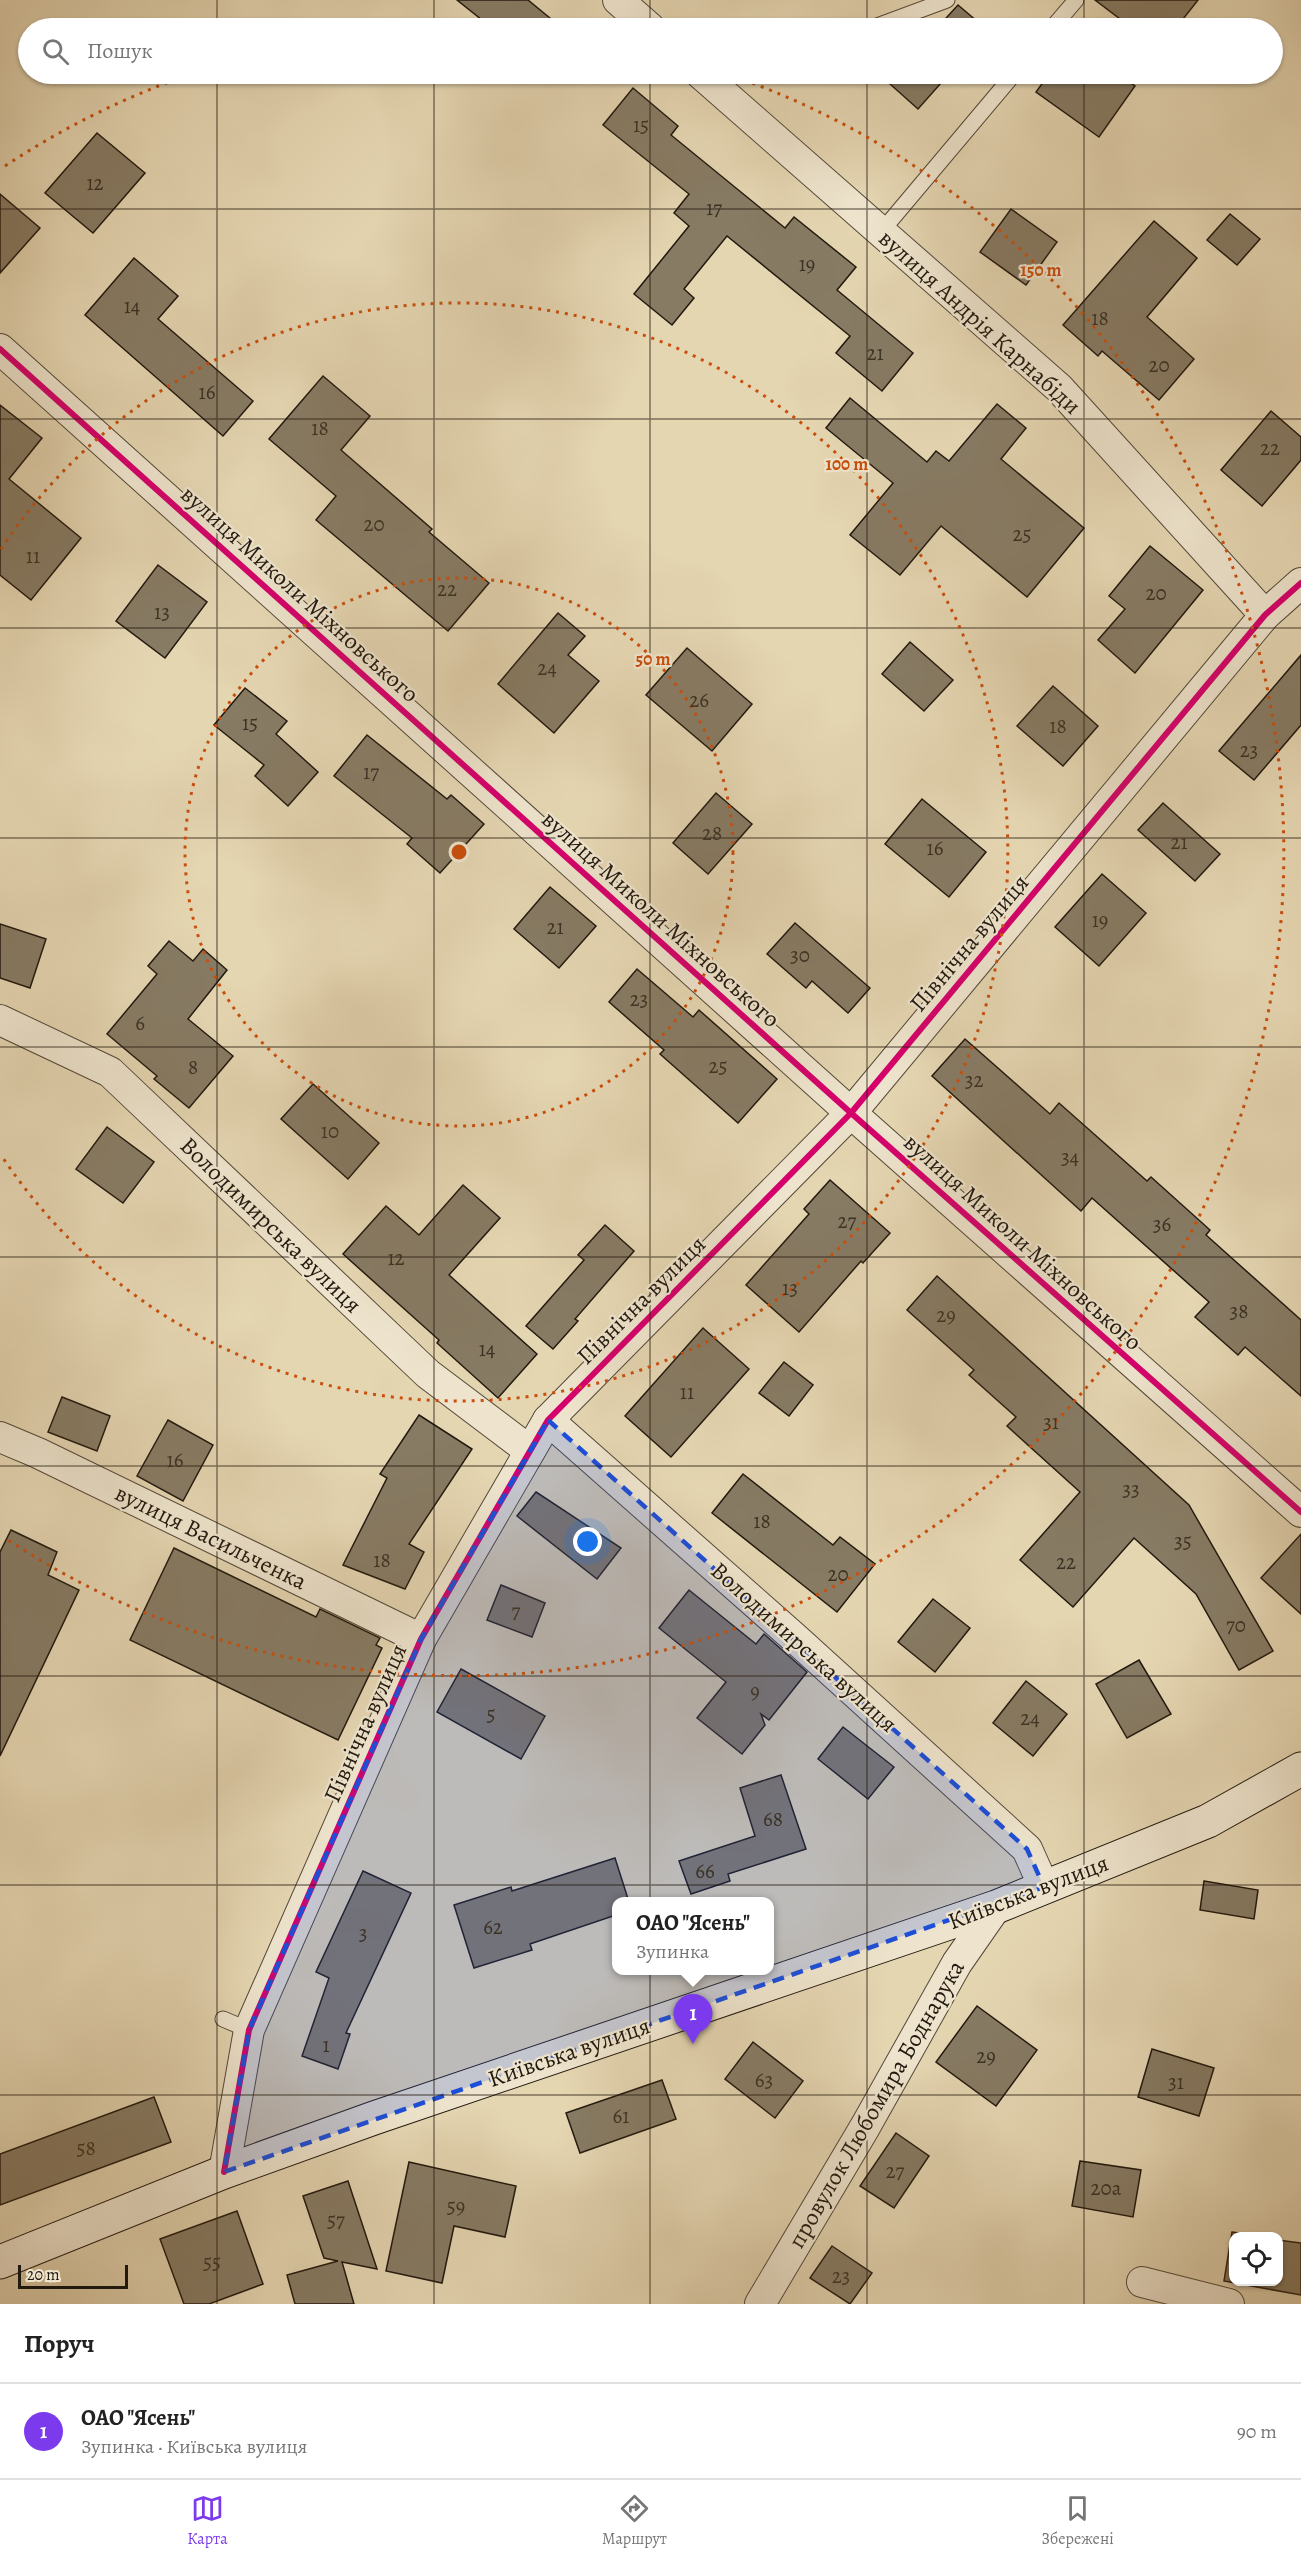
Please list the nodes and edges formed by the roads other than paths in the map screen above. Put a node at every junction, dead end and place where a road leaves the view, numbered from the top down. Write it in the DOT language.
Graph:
graph roads {
  1 [pos="618,0"];
  2 [pos="947,0"];
  3 [pos="1076,0"];
  4 [pos="639,18"];
  5 [pos="899,18"];
  6 [pos="1061,18"];
  7 [pos="712,84"];
  8 [pos="1006,84"];
  9 [pos="881,232"];
  10 [pos="0,349"];
  11 [pos="1301,583"];
  12 [pos="1265,615"];
  13 [pos="0,1020"];
  14 [pos="851,1113"];
  15 [pos="548,1420"];
  16 [pos="0,1437"];
  17 [pos="530,1451"];
  18 [pos="1301,1512"];
  19 [pos="421,1639"];
  20 [pos="1301,1769"];
  21 [pos="1044,1887"];
  22 [pos="996,1906"];
  23 [pos="224,2172"];
  24 [pos="0,2262"];
  25 [pos="1142,2282"];
  26 [pos="759,2304"];
  27 [pos="1229,2304"];
  1 -- 4 [label="street"];
  2 -- 5 [label="lane"];
  3 -- 6 [label="lane"];
  7 -- 9 [label="street, вулиця Андрія Карнабіди"];
  8 -- 9 [label="lane"];
  9 -- 12 [label="street, вулиця Андрія Карнабіди"];
  10 -- 14 [label="street, вулиця Миколи Міхновського"];
  11 -- 12 [label="street, Північна вулиця"];
  12 -- 14 [label="street, Північна вулиця"];
  13 -- 17 [label="street, Володимирська вулиця"];
  14 -- 15 [label="street, Північна вулиця"];
  14 -- 18 [label="street, вулиця Миколи Міхновського"];
  15 -- 17 [label="street, Північна вулиця"];
  15 -- 21 [label="street, Володимирська вулиця"];
  16 -- 19 [label="street, вулиця Васильченка"];
  17 -- 19 [label="street, Північна вулиця"];
  19 -- 23 [label="street, Північна вулиця"];
  20 -- 21 [label="main road, Київська вулиця"];
  21 -- 22 [label="main road, Київська вулиця"];
  22 -- 23 [label="main road, Київська вулиця"];
  22 -- 26 [label="street, провулок Любомира Боднарука"];
  23 -- 24 [label="main road, Київська вулиця"];
  25 -- 27 [label="street"];
}
